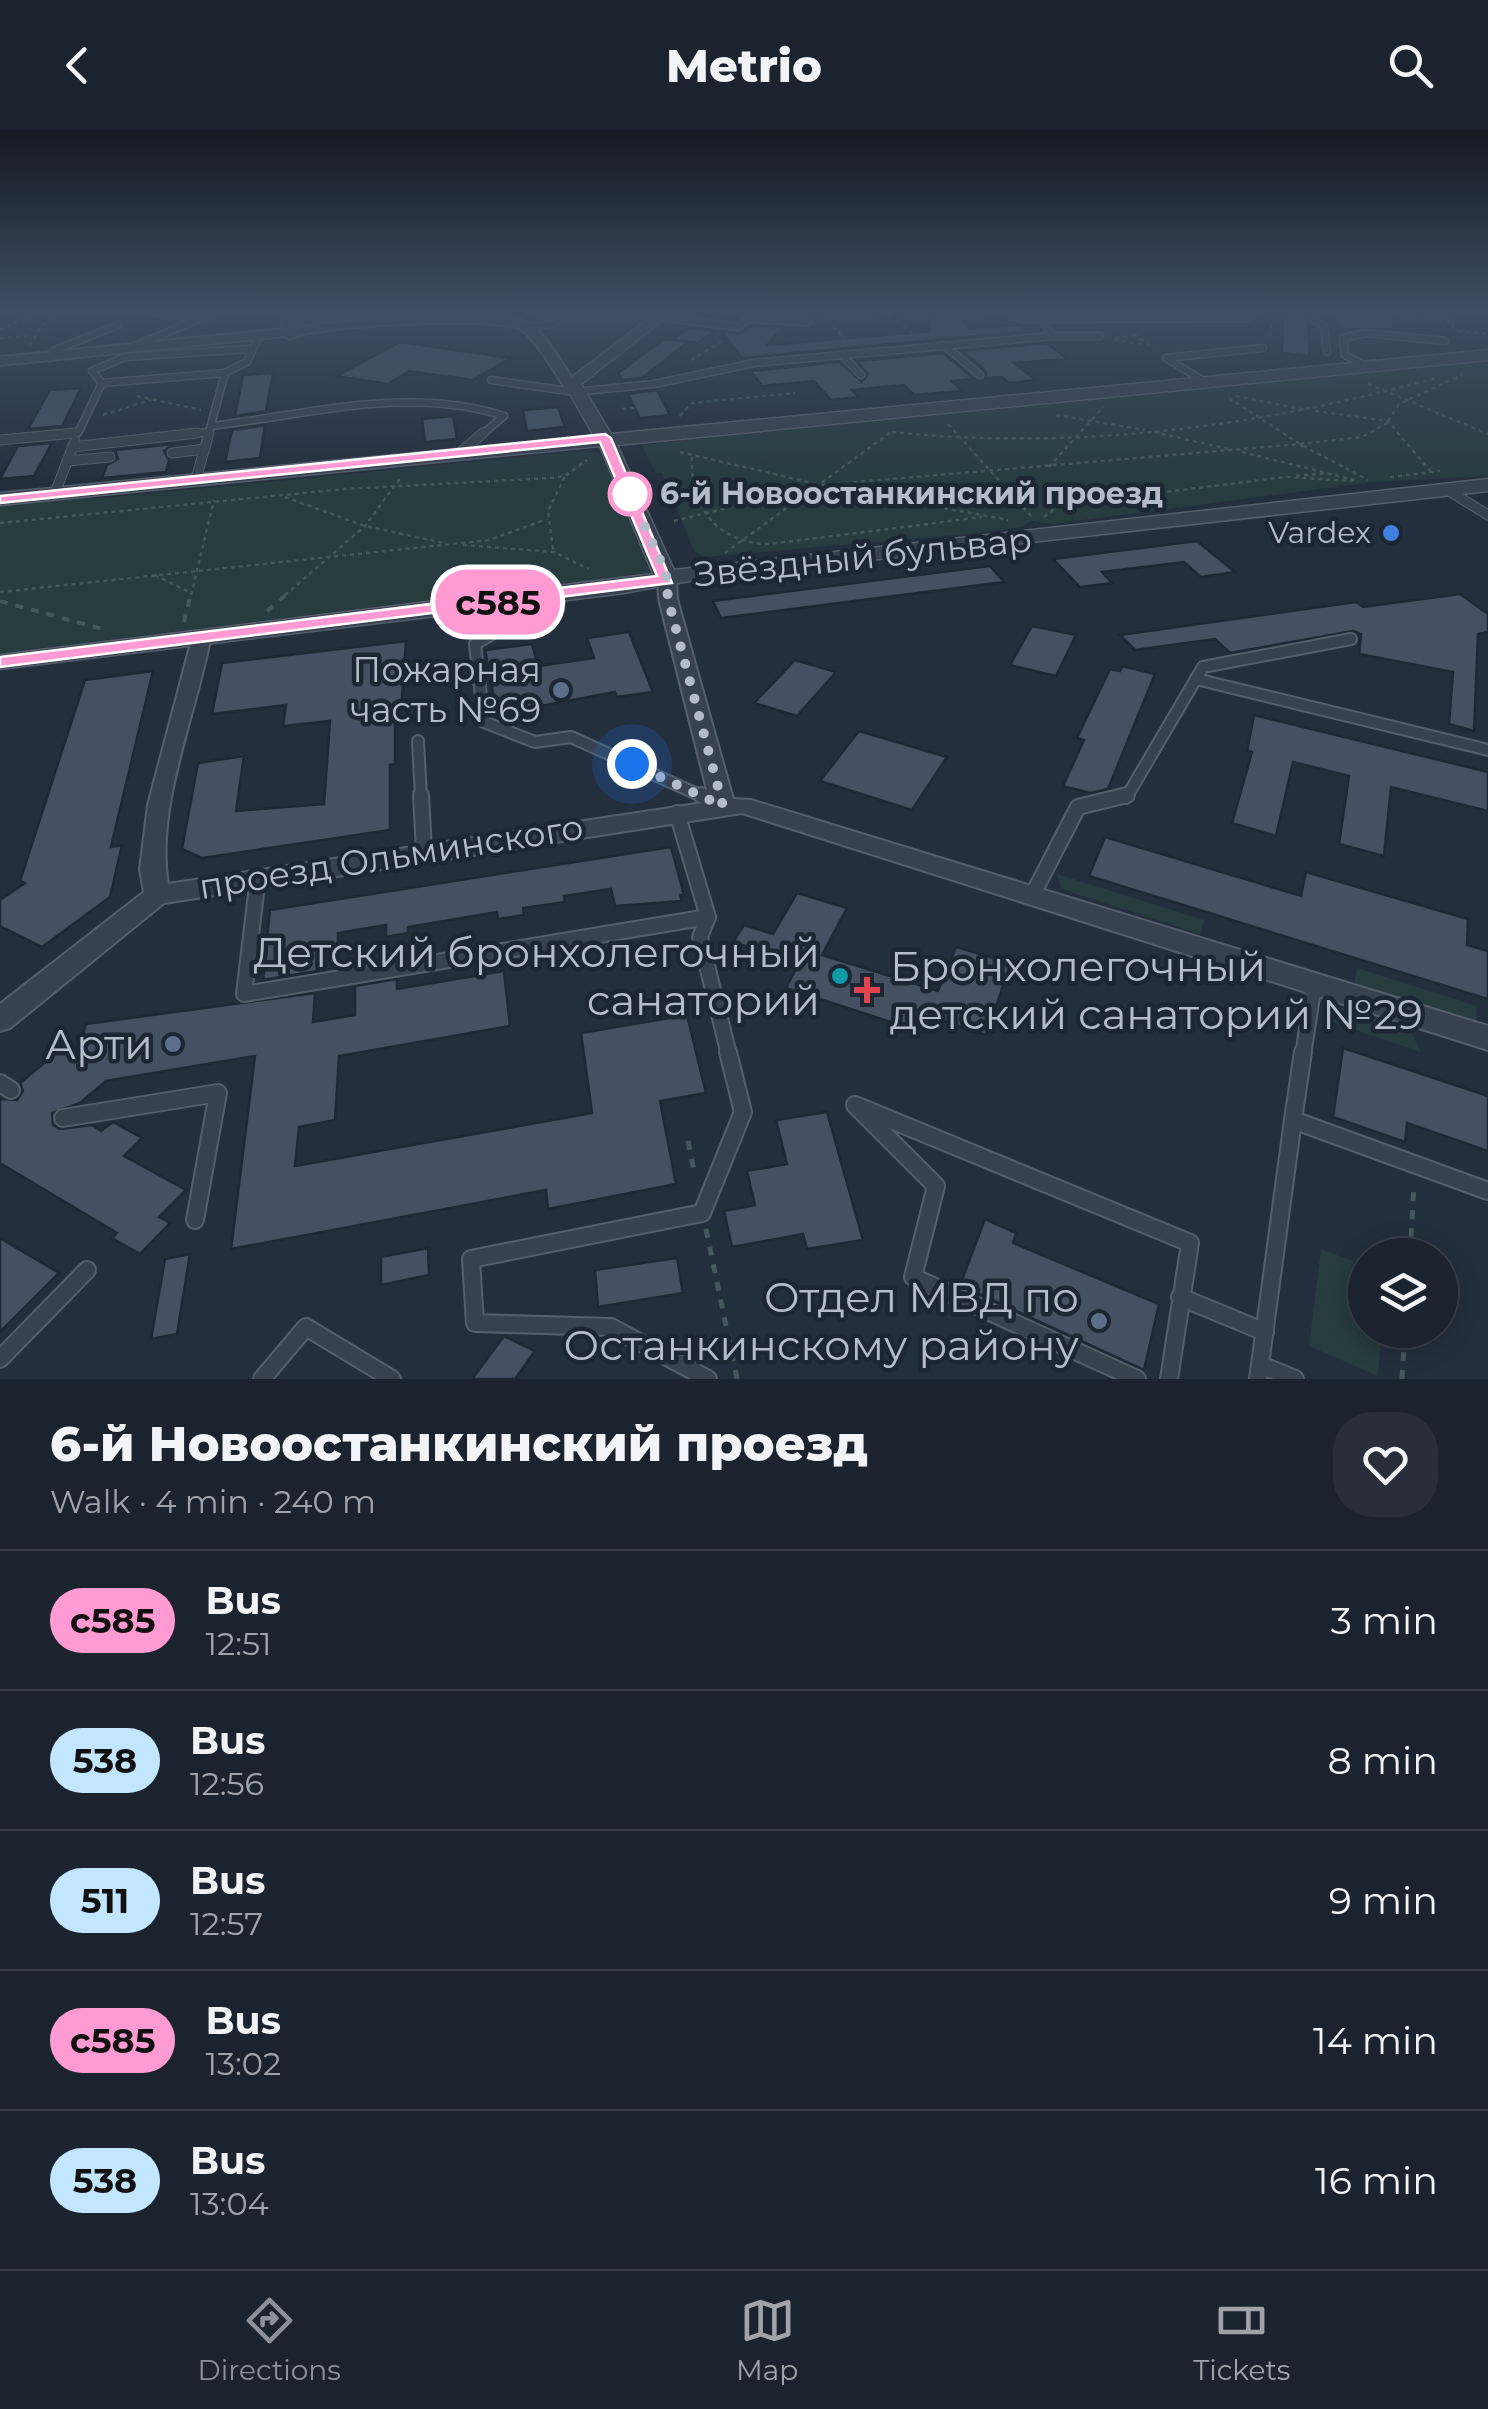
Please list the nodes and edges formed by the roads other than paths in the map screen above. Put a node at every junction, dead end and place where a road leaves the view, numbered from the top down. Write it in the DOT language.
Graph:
graph roads {
  1 [pos="101,367"];
  2 [pos="236,367"];
  3 [pos="557,367"];
  4 [pos="588,367"];
  5 [pos="730,367"];
  6 [pos="854,367"];
  7 [pos="971,367"];
  8 [pos="1181,367"];
  9 [pos="1357,367"];
  10 [pos="1402,367"];
  11 [pos="225,372"];
  12 [pos="1362,373"];
  13 [pos="861,375"];
  14 [pos="980,375"];
  15 [pos="492,380"];
  16 [pos="1202,380"];
  17 [pos="101,387"];
  18 [pos="574,390"];
  19 [pos="210,429"];
  20 [pos="78,433"];
  21 [pos="0,440"];
  22 [pos="598,445"];
  23 [pos="72,447"];
  24 [pos="204,449"];
  25 [pos="172,452"];
  26 [pos="461,452"];
  27 [pos="110,457"];
  28 [pos="68,460"];
  29 [pos="196,479"];
  30 [pos="1442,484"];
  31 [pos="1488,485"];
  32 [pos="55,493"];
  33 [pos="0,499"];
  34 [pos="1488,515"];
  35 [pos="666,580"];
  36 [pos="486,604"];
  37 [pos="191,635"];
  38 [pos="1351,640"];
  39 [pos="0,662"];
  40 [pos="1196,680"];
  41 [pos="418,741"];
  42 [pos="1488,750"];
  43 [pos="723,806"];
  44 [pos="677,813"];
  45 [pos="424,852"];
  46 [pos="258,877"];
  47 [pos="157,894"];
  48 [pos="1034,894"];
  49 [pos="708,917"];
  50 [pos="1314,984"];
  51 [pos="0,1020"];
  52 [pos="1488,1038"];
  53 [pos="63,1118"];
  54 [pos="1293,1120"];
  55 [pos="1488,1191"];
  56 [pos="195,1220"];
  57 [pos="87,1270"];
  58 [pos="1180,1297"];
  59 [pos="1265,1332"];
  60 [pos="0,1359"];
  61 [pos="1260,1372"];
  62 [pos="262,1379"];
  63 [pos="392,1379"];
  64 [pos="708,1379"];
  65 [pos="1138,1379"];
  66 [pos="1169,1379"];
  67 [pos="1295,1379"];
  1 -- 17 [label="lane"];
  2 -- 11 [label="lane"];
  3 -- 18 [label="street"];
  4 -- 18 [label="street"];
  5 -- 18 [label="lane"];
  6 -- 13 [label="lane"];
  7 -- 14 [label="lane"];
  8 -- 16 [label="lane"];
  9 -- 12 [label="lane"];
  10 -- 12 [label="street"];
  11 -- 17 [label="lane"];
  11 -- 19 [label="lane"];
  12 -- 16 [label="street"];
  15 -- 18 [label="lane"];
  16 -- 22 [label="street"];
  17 -- 20 [label="lane"];
  18 -- 22 [label="street"];
  19 -- 23 [label="lane"];
  19 -- 24 [label="lane"];
  19 -- 26 [label="lane"];
  20 -- 21 [label="lane"];
  20 -- 23 [label="lane"];
  22 -- 26 [label="street"];
  22 -- 35 [label="street"];
  23 -- 28 [label="lane"];
  24 -- 25 [label="lane"];
  24 -- 29 [label="lane"];
  26 -- 29 [label="street"];
  27 -- 28 [label="lane"];
  28 -- 32 [label="lane"];
  29 -- 32 [label="street"];
  30 -- 31 [label="street, Звёздный бульвар"];
  30 -- 34 [label="lane"];
  30 -- 35 [label="street, Звёздный бульвар"];
  32 -- 33 [label="street"];
  35 -- 36 [label="street, Звёздный бульвар"];
  35 -- 43 [label="street"];
  36 -- 37 [label="street, Звёздный бульвар"];
  36 -- 43 [label="lane"];
  37 -- 39 [label="street, Звёздный бульвар"];
  37 -- 47 [label="street, проезд Ольминского"];
  38 -- 40 [label="lane"];
  40 -- 42 [label="lane"];
  40 -- 48 [label="lane"];
  41 -- 45 [label="lane"];
  43 -- 44 [label="street, проезд Ольминского"];
  43 -- 48 [label="street, проезд Ольминского"];
  44 -- 45 [label="street, проезд Ольминского"];
  44 -- 49 [label="lane"];
  45 -- 46 [label="street, проезд Ольминского"];
  46 -- 47 [label="street, проезд Ольминского"];
  46 -- 49 [label="lane"];
  47 -- 51 [label="street, проезд Ольминского"];
  48 -- 50 [label="street, проезд Ольминского"];
  49 -- 64 [label="lane"];
  50 -- 52 [label="street, проезд Ольминского"];
  50 -- 54 [label="lane"];
  53 -- 56 [label="lane"];
  54 -- 55 [label="lane"];
  54 -- 59 [label="lane"];
  57 -- 60 [label="lane"];
  58 -- 59 [label="lane"];
  58 -- 65 [label="lane"];
  58 -- 66 [label="lane"];
  59 -- 61 [label="lane"];
  61 -- 67 [label="lane"];
  62 -- 63 [label="lane"];
}
